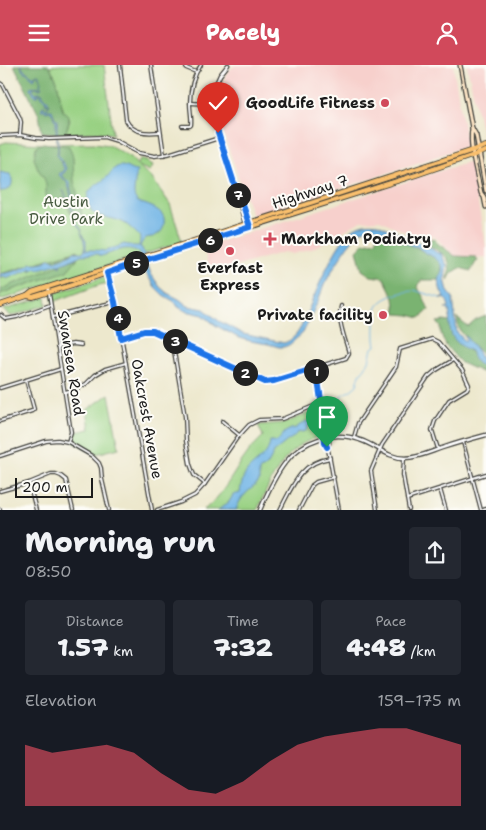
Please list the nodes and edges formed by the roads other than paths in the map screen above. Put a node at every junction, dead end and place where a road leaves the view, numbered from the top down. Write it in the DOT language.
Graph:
graph roads {
  1 [pos="120,65"];
  2 [pos="151,65"];
  3 [pos="201,65"];
  4 [pos="228,65"];
  5 [pos="460,65"];
  6 [pos="186,68"];
  7 [pos="196,73"];
  8 [pos="0,83"];
  9 [pos="190,103"];
  10 [pos="211,104"];
  11 [pos="182,126"];
  12 [pos="472,128"];
  13 [pos="160,132"];
  14 [pos="20,135"];
  15 [pos="0,136"];
  16 [pos="220,138"];
  17 [pos="486,146"];
  18 [pos="479,151"];
  19 [pos="486,151"];
  20 [pos="473,152"];
  21 [pos="164,155"];
  22 [pos="486,192"];
  23 [pos="484,197"];
  24 [pos="486,207"];
  25 [pos="248,225"];
  26 [pos="138,260"];
  27 [pos="107,273"];
  28 [pos="48,290"];
  29 [pos="115,302"];
  30 [pos="0,305"];
  31 [pos="50,305"];
  32 [pos="341,306"];
  33 [pos="1,315"];
  34 [pos="53,317"];
  35 [pos="121,338"];
  36 [pos="172,339"];
  37 [pos="82,345"];
  38 [pos="57,347"];
  39 [pos="453,360"];
  40 [pos="126,363"];
  41 [pos="316,368"];
  42 [pos="61,369"];
  43 [pos="26,380"];
  44 [pos="0,388"];
  45 [pos="65,392"];
  46 [pos="321,403"];
  47 [pos="0,421"];
  48 [pos="222,421"];
  49 [pos="239,435"];
  50 [pos="486,435"];
  51 [pos="327,437"];
  52 [pos="354,438"];
  53 [pos="463,441"];
  54 [pos="68,442"];
  55 [pos="438,449"];
  56 [pos="380,450"];
  57 [pos="0,455"];
  58 [pos="330,458"];
  59 [pos="404,458"];
  60 [pos="486,474"];
  61 [pos="334,477"];
  62 [pos="473,478"];
  63 [pos="29,483"];
  64 [pos="205,483"];
  65 [pos="440,489"];
  66 [pos="0,491"];
  67 [pos="407,499"];
  68 [pos="36,510"];
  69 [pos="73,510"];
  70 [pos="109,510"];
  71 [pos="152,510"];
  72 [pos="157,510"];
  73 [pos="260,510"];
  74 [pos="280,510"];
  75 [pos="299,510"];
  76 [pos="339,510"];
  77 [pos="376,510"];
  78 [pos="409,510"];
  79 [pos="446,510"];
  80 [pos="483,510"];
  1 -- 13 [label="street"];
  2 -- 13 [label="street"];
  3 -- 7 [label="street"];
  4 -- 10 [label="street"];
  5 -- 12 [label="main road"];
  6 -- 7 [label="street"];
  7 -- 9 [label="street"];
  8 -- 14 [label="street"];
  9 -- 10 [label="street"];
  9 -- 11 [label="street"];
  10 -- 16 [label="street"];
  12 -- 18 [label="main road"];
  12 -- 20 [label="main road"];
  13 -- 21 [label="street"];
  14 -- 15 [label="street"];
  14 -- 21 [label="street"];
  16 -- 21 [label="street"];
  16 -- 25 [label="street"];
  17 -- 18 [label="main road, Highway 7"];
  18 -- 19 [label="main road, Highway 7"];
  18 -- 20 [label="main road, Highway 7"];
  18 -- 22 [label="main road"];
  20 -- 23 [label="main road"];
  20 -- 25 [label="main road, Highway 7"];
  22 -- 23 [label="main road"];
  23 -- 24 [label="main road"];
  25 -- 26 [label="main road, Highway 7"];
  26 -- 27 [label="main road, Highway 7"];
  26 -- 28 [label="main road, Highway 7"];
  27 -- 28 [label="main road, Highway 7"];
  27 -- 29 [label="street, Oakcrest Avenue"];
  28 -- 30 [label="main road, Highway 7"];
  28 -- 31 [label="street, Swansea Road"];
  29 -- 34 [label="street"];
  29 -- 35 [label="street, Oakcrest Avenue"];
  31 -- 33 [label="street"];
  31 -- 34 [label="street, Swansea Road"];
  32 -- 41 [label="street"];
  34 -- 38 [label="street, Swansea Road"];
  35 -- 36 [label="street"];
  35 -- 40 [label="street, Oakcrest Avenue"];
  36 -- 41 [label="street"];
  36 -- 64 [label="street"];
  37 -- 38 [label="street"];
  38 -- 42 [label="street, Swansea Road"];
  39 -- 52 [label="street"];
  39 -- 55 [label="street"];
  39 -- 56 [label="street"];
  40 -- 45 [label="street"];
  40 -- 71 [label="street, Oakcrest Avenue"];
  41 -- 46 [label="street"];
  42 -- 43 [label="street"];
  42 -- 45 [label="street, Swansea Road"];
  43 -- 44 [label="street"];
  43 -- 47 [label="street"];
  45 -- 54 [label="street, Swansea Road"];
  46 -- 49 [label="street"];
  46 -- 51 [label="street"];
  48 -- 49 [label="street"];
  49 -- 64 [label="street"];
  50 -- 53 [label="street"];
  51 -- 52 [label="street"];
  51 -- 58 [label="street"];
  51 -- 73 [label="street"];
  52 -- 56 [label="street"];
  53 -- 55 [label="street"];
  53 -- 62 [label="street"];
  54 -- 57 [label="street"];
  54 -- 70 [label="street"];
  55 -- 59 [label="street"];
  56 -- 59 [label="street"];
  56 -- 77 [label="street"];
  58 -- 61 [label="street"];
  58 -- 74 [label="street"];
  59 -- 67 [label="street"];
  60 -- 62 [label="street"];
  61 -- 75 [label="street"];
  61 -- 76 [label="street"];
  62 -- 65 [label="street"];
  62 -- 80 [label="street"];
  63 -- 66 [label="street"];
  63 -- 68 [label="street"];
  63 -- 69 [label="street"];
  64 -- 72 [label="street"];
  65 -- 67 [label="street"];
  65 -- 79 [label="street"];
  67 -- 78 [label="street"];
}
